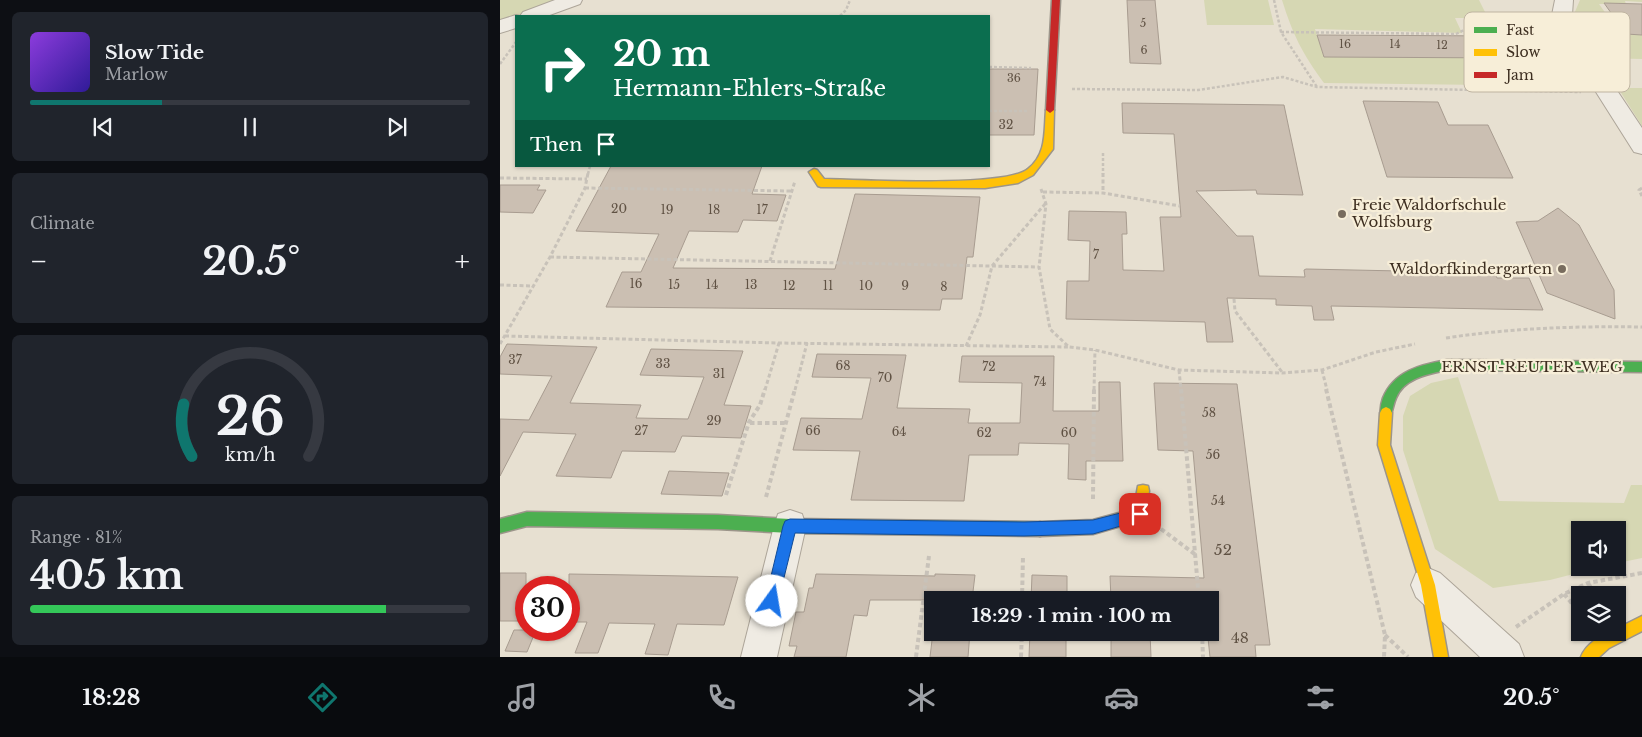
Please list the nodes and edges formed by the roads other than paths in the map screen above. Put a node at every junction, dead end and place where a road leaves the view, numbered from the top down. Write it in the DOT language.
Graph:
graph roads {
  1 [pos="573,0"];
  2 [pos="1056,0"];
  3 [pos="533,15"];
  4 [pos="515,21"];
  5 [pos="500,28"];
  6 [pos="1607,92"];
  7 [pos="1642,146"];
  8 [pos="814,172"];
  9 [pos="1642,367"];
  10 [pos="1143,491"];
  11 [pos="774,525"];
  12 [pos="500,526"];
  13 [pos="1428,585"];
  14 [pos="1642,623"];
  15 [pos="1500,652"];
  16 [pos="759,657"];
  17 [pos="1441,657"];
  18 [pos="1588,657"];
  1 -- 3 [label="street"];
  2 -- 8 [label="street"];
  4 -- 5 [label="street"];
  6 -- 7 [label="street"];
  9 -- 13 [label="street, ERNST-REUTER-WEG"];
  10 -- 11 [label="street"];
  11 -- 12 [label="street"];
  11 -- 16 [label="street"];
  13 -- 15 [label="street, ERNST-REUTER-WEG"];
  13 -- 17 [label="street, ERNST-REUTER-WEG"];
  14 -- 18 [label="street"];
}
